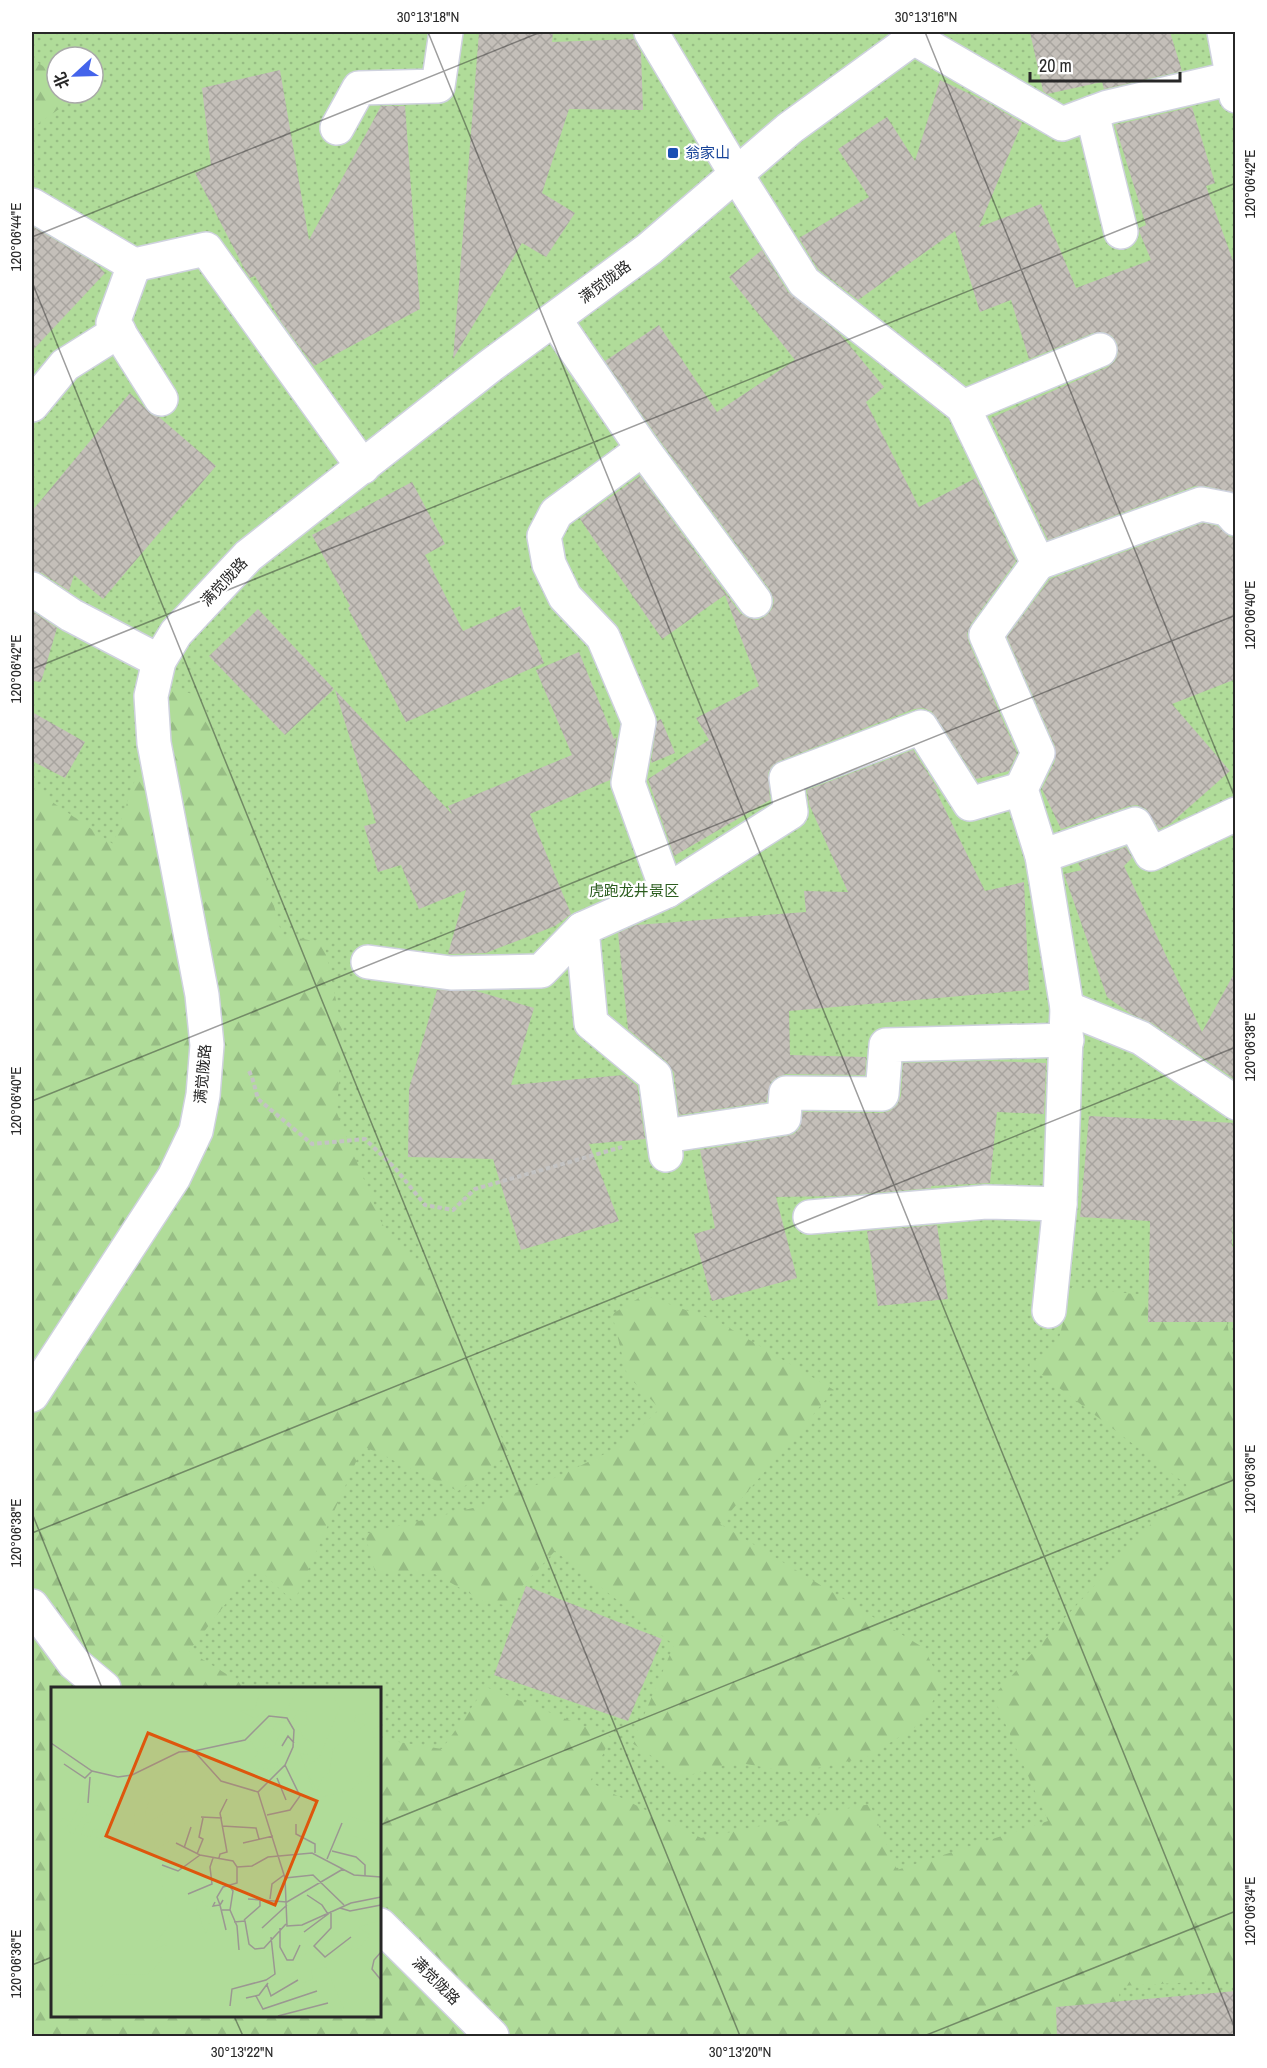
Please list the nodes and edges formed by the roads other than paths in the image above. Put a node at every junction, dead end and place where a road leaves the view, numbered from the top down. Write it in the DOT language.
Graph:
graph roads {
  1 [pos="446,32"];
  2 [pos="651,32"];
  3 [pos="1224,32"];
  4 [pos="918,35"];
  5 [pos="1234,87"];
  6 [pos="1092,113"];
  7 [pos="337,128"];
  8 [pos="735,174"];
  9 [pos="32,205"];
  10 [pos="1121,232"];
  11 [pos="134,265"];
  12 [pos="555,320"];
  13 [pos="119,332"];
  14 [pos="1100,350"];
  15 [pos="161,399"];
  16 [pos="32,405"];
  17 [pos="963,407"];
  18 [pos="643,449"];
  19 [pos="363,467"];
  20 [pos="1236,519"];
  21 [pos="1038,563"];
  22 [pos="32,590"];
  23 [pos="755,601"];
  24 [pos="159,660"];
  25 [pos="1021,789"];
  26 [pos="1236,814"];
  27 [pos="1042,856"];
  28 [pos="667,891"];
  29 [pos="582,929"];
  30 [pos="368,962"];
  31 [pos="1067,1008"];
  32 [pos="1067,1040"];
  33 [pos="1236,1103"];
  34 [pos="1060,1204"];
  35 [pos="810,1217"];
  36 [pos="1049,1311"];
  37 [pos="32,1395"];
  38 [pos="32,1606"];
  39 [pos="102,1687"];
  40 [pos="381,1926"];
  41 [pos="492,2037"];
  1 -- 7 [label="street"];
  2 -- 8 [label="street"];
  3 -- 5 [label="street"];
  4 -- 6 [label="street"];
  4 -- 8 [label="street, 满觉陇路"];
  5 -- 6 [label="street"];
  6 -- 10 [label="street"];
  8 -- 12 [label="street, 满觉陇路"];
  8 -- 17 [label="street"];
  9 -- 11 [label="street"];
  11 -- 13 [label="street"];
  11 -- 19 [label="street"];
  12 -- 18 [label="street"];
  12 -- 19 [label="street, 满觉陇路"];
  13 -- 15 [label="street"];
  13 -- 16 [label="street"];
  14 -- 17 [label="street"];
  17 -- 21 [label="street"];
  18 -- 23 [label="street"];
  18 -- 28 [label="street"];
  19 -- 24 [label="street, 满觉陇路"];
  20 -- 21 [label="street"];
  21 -- 25 [label="street"];
  22 -- 24 [label="street"];
  24 -- 37 [label="street, 满觉陇路"];
  25 -- 27 [label="street"];
  25 -- 28 [label="street"];
  26 -- 27 [label="street"];
  27 -- 31 [label="street"];
  28 -- 29 [label="street"];
  29 -- 30 [label="street"];
  29 -- 32 [label="street"];
  31 -- 32 [label="street"];
  31 -- 33 [label="street"];
  32 -- 34 [label="street"];
  34 -- 35 [label="street"];
  34 -- 36 [label="street"];
  38 -- 39 [label="street"];
  40 -- 41 [label="street, 满觉陇路"];
}
